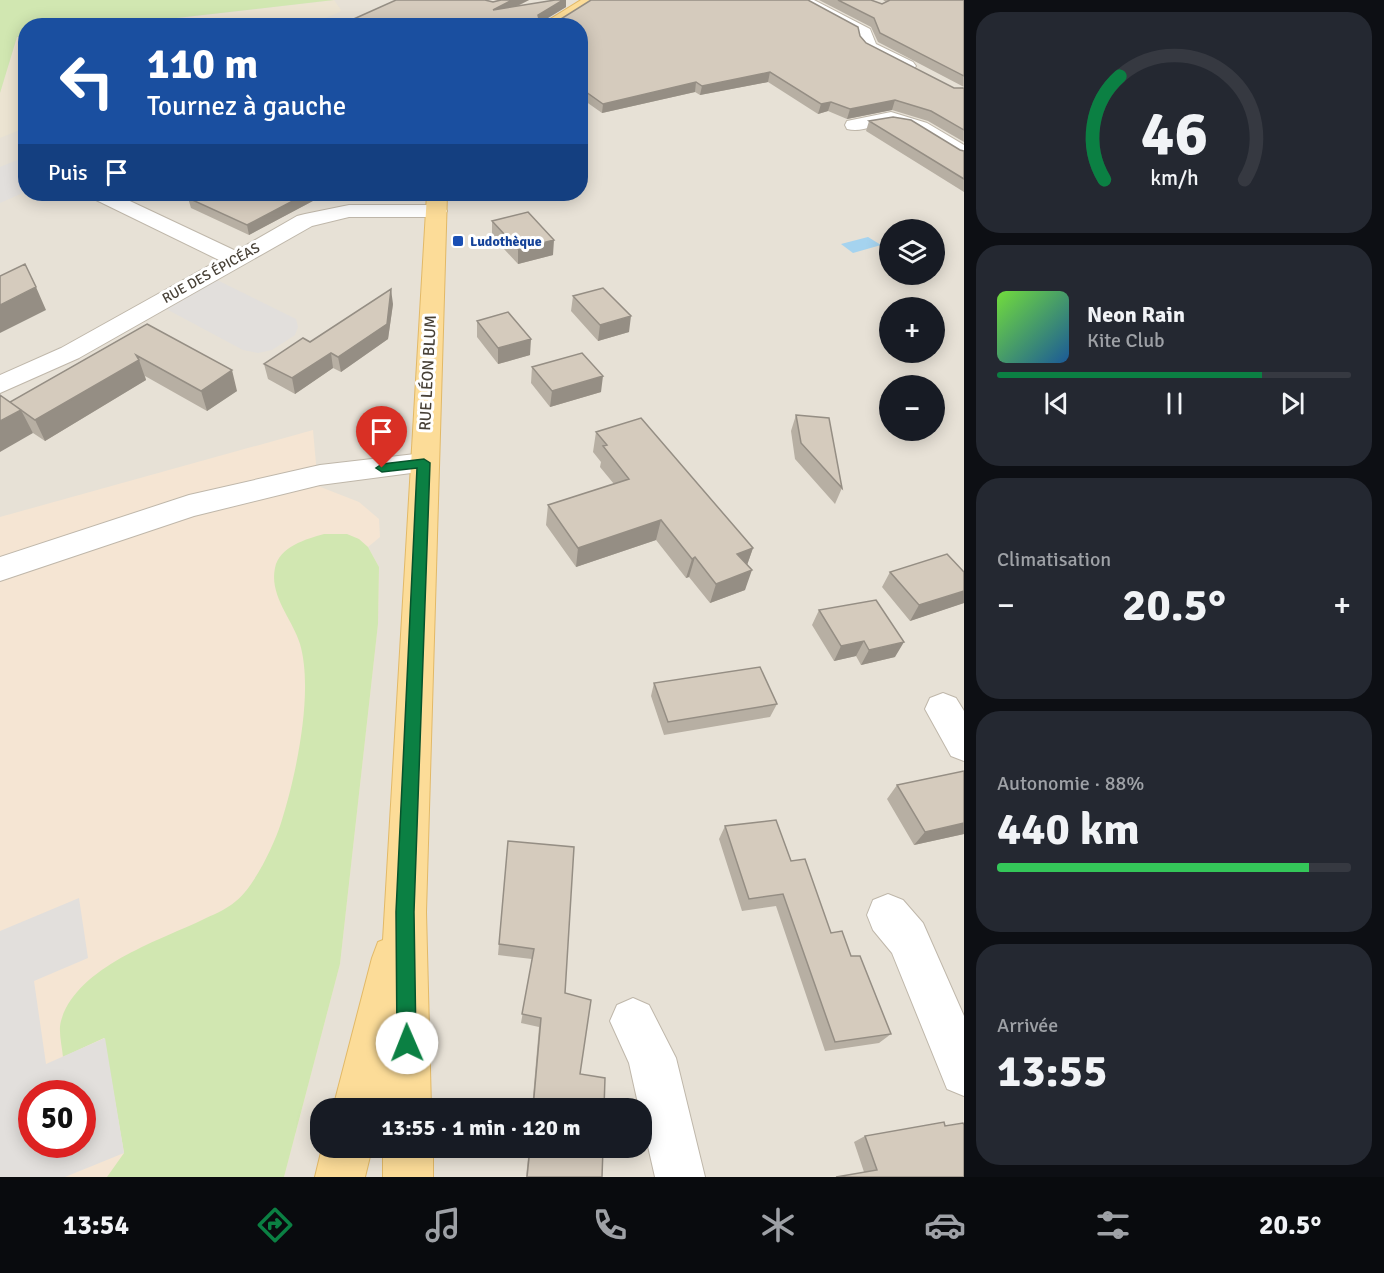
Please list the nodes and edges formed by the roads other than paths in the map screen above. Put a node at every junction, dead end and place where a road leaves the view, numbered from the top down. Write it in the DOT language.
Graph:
graph roads {
  1 [pos="592,0"];
  2 [pos="803,0"];
  3 [pos="561,18"];
  4 [pos="919,72"];
  5 [pos="854,125"];
  6 [pos="964,154"];
  7 [pos="114,201"];
  8 [pos="437,202"];
  9 [pos="235,259"];
  10 [pos="0,385"];
  11 [pos="424,463"];
  12 [pos="0,569"];
  13 [pos="943,709"];
  14 [pos="964,744"];
  15 [pos="405,912"];
  16 [pos="888,915"];
  17 [pos="633,1021"];
  18 [pos="964,1072"];
  19 [pos="359,1098"];
  20 [pos="407,1098"];
  21 [pos="345,1158"];
  22 [pos="408,1158"];
  23 [pos="340,1177"];
  24 [pos="408,1177"];
  25 [pos="680,1177"];
  1 -- 3 [label="main road"];
  2 -- 4 [label="street"];
  5 -- 6 [label="street"];
  7 -- 9 [label="street"];
  8 -- 9 [label="street, RUE DES ÉPICÉAS"];
  8 -- 11 [label="main road, RUE LÉON BLUM"];
  9 -- 10 [label="street, RUE DES ÉPICÉAS"];
  11 -- 12 [label="street"];
  11 -- 15 [label="main road, RUE LÉON BLUM"];
  13 -- 14 [label="street"];
  15 -- 19 [label="main road, RUE LÉON BLUM"];
  15 -- 20 [label="main road, RUE LÉON BLUM"];
  16 -- 18 [label="street"];
  17 -- 25 [label="street"];
  21 -- 23 [label="main road"];
  22 -- 24 [label="main road"];
}
